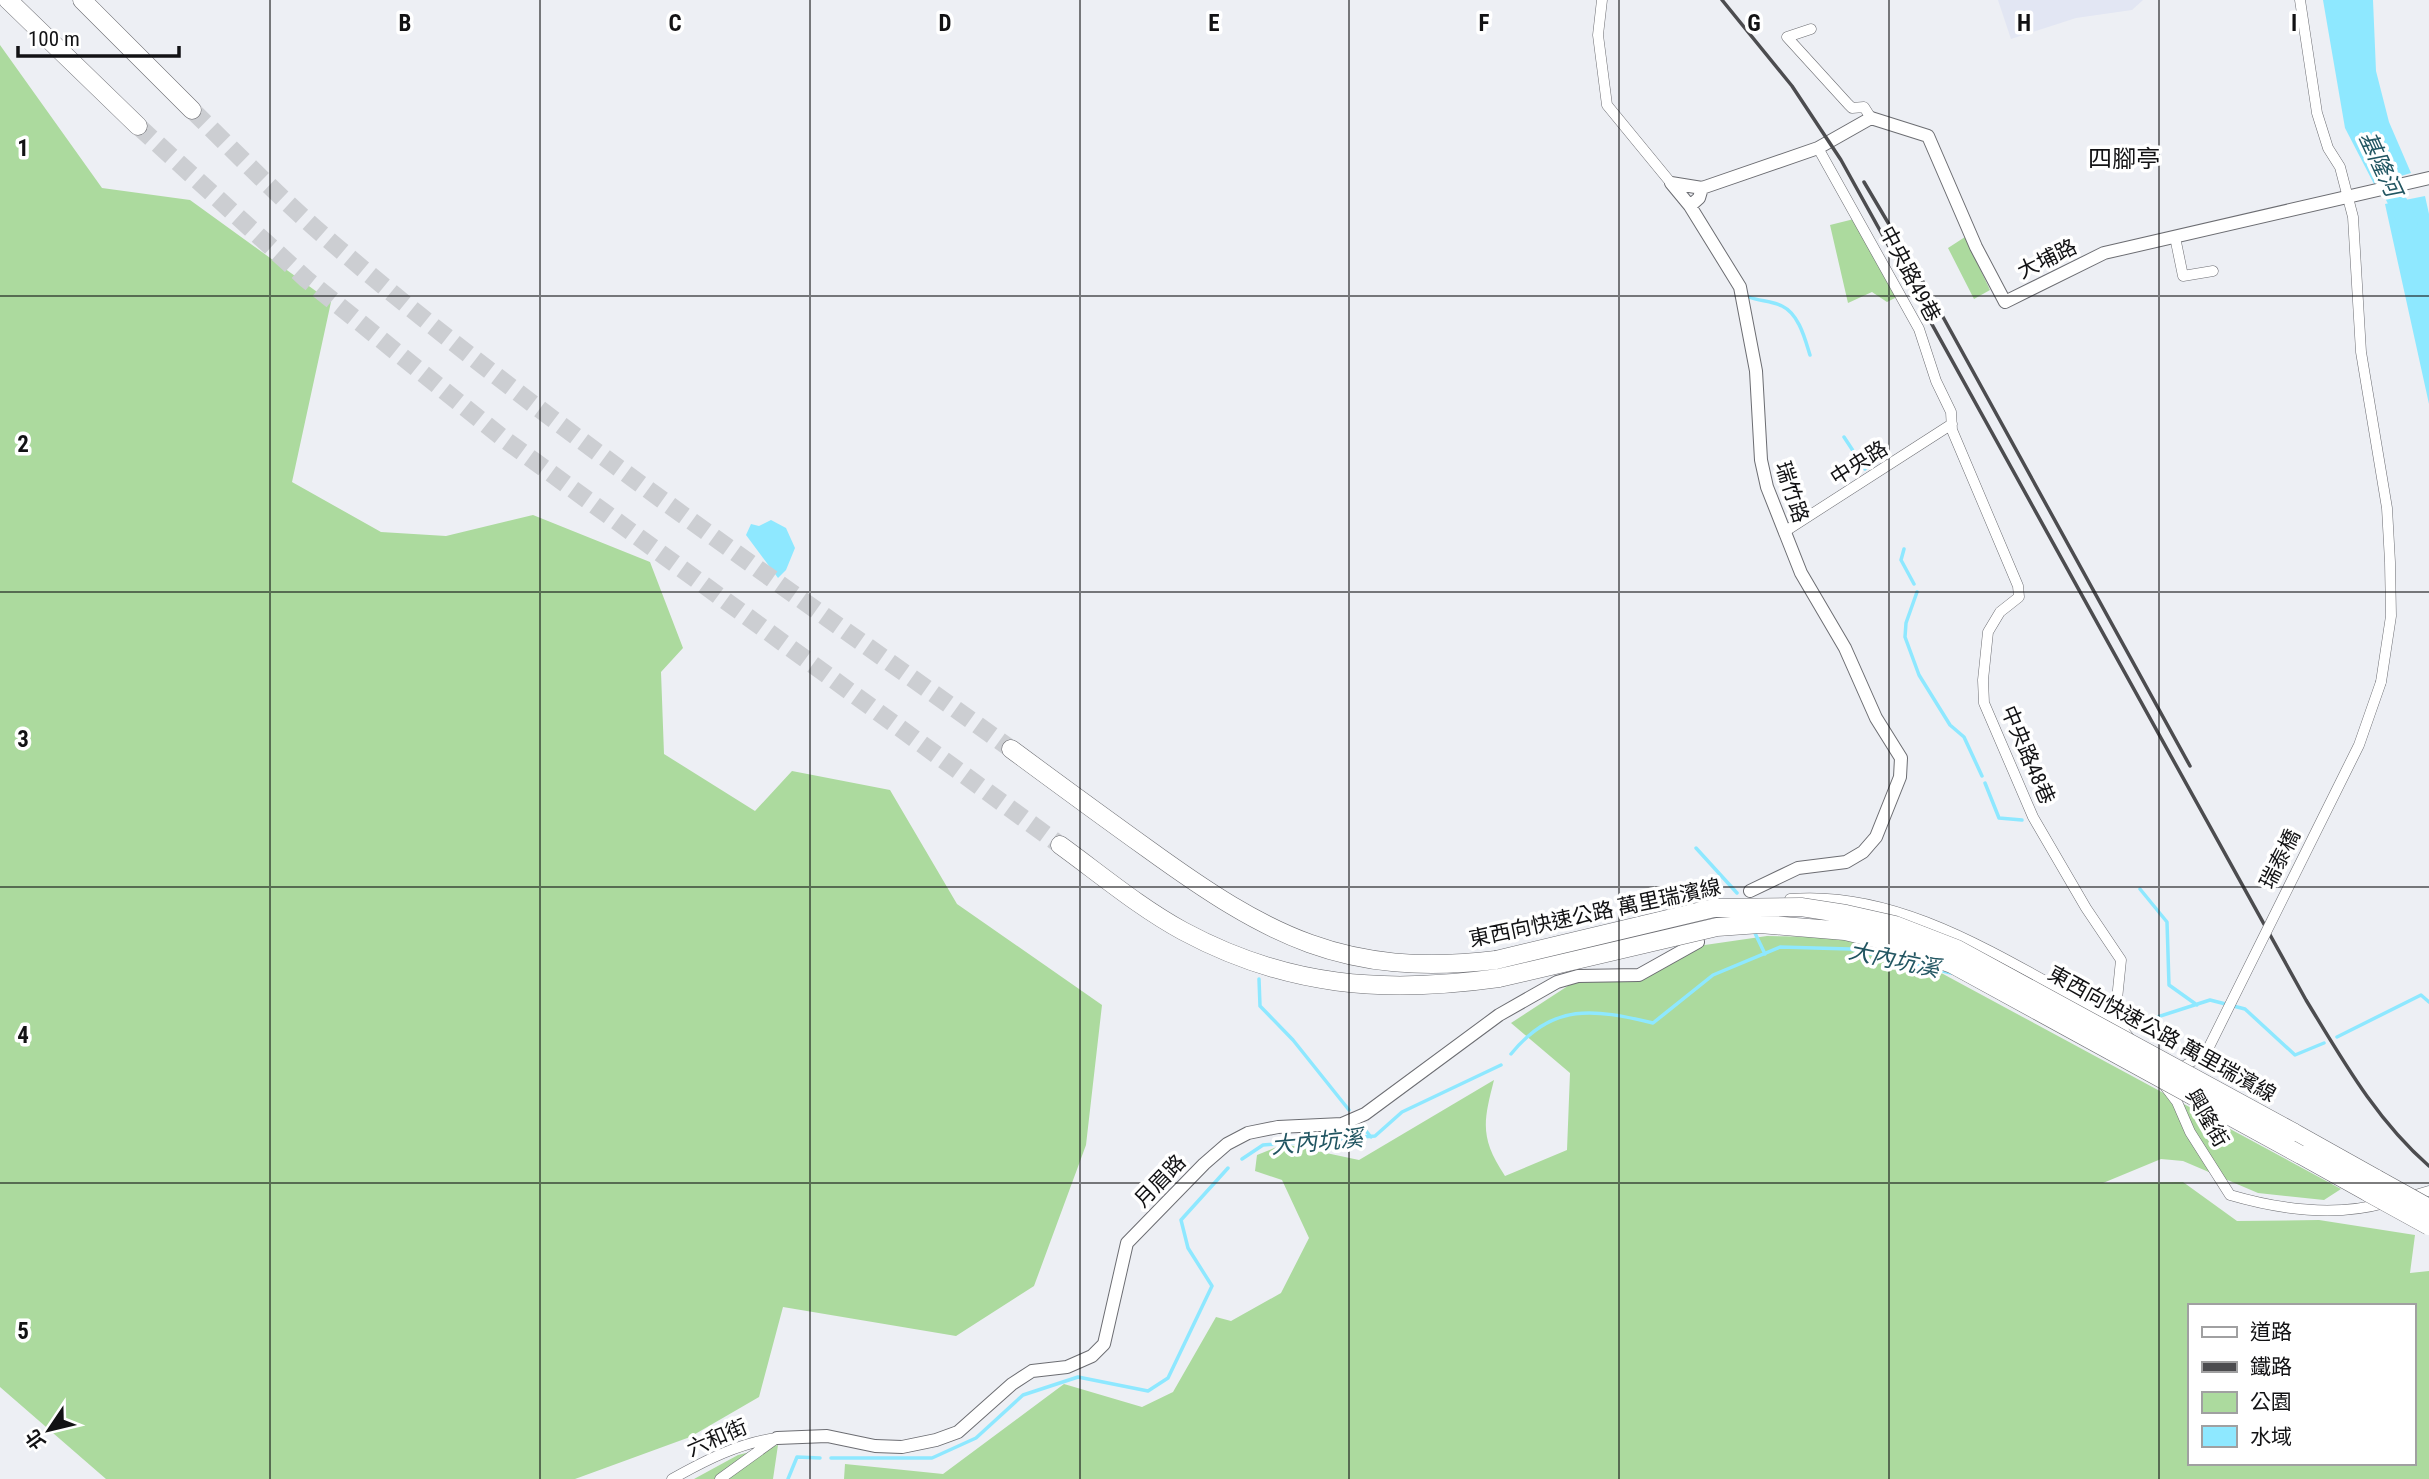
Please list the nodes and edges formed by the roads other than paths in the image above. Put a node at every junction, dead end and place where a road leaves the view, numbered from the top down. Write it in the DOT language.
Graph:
graph roads {
  1 [pos="8,0"];
  2 [pos="82,0"];
  3 [pos="1602,0"];
  4 [pos="2300,0"];
  5 [pos="1811,29"];
  6 [pos="192,110"];
  7 [pos="1871,118"];
  8 [pos="138,126"];
  9 [pos="1824,145"];
  10 [pos="2429,178"];
  11 [pos="1671,183"];
  12 [pos="1702,188"];
  13 [pos="2354,197"];
  14 [pos="1690,206"];
  15 [pos="2175,237"];
  16 [pos="2213,271"];
  17 [pos="1952,424"];
  18 [pos="1784,532"];
  19 [pos="1011,749"];
  20 [pos="1060,845"];
  21 [pos="1750,891"];
  22 [pos="1741,902"];
  23 [pos="1698,942"];
  24 [pos="1498,969"];
  25 [pos="2116,1019"];
  26 [pos="2204,1054"];
  27 [pos="2144,1060"];
  28 [pos="2178,1102"];
  29 [pos="2373,1186"];
  30 [pos="2429,1191"];
  31 [pos="2429,1208"];
  32 [pos="2429,1226"];
  33 [pos="777,1438"];
  34 [pos="672,1479"];
  35 [pos="720,1479"];
  1 -- 8 [label="highway"];
  2 -- 6 [label="highway"];
  3 -- 11 [label="street, 瑞竹路"];
  4 -- 13 [label="street"];
  5 -- 7 [label="street"];
  7 -- 9 [label="street"];
  7 -- 15 [label="street, 大埔路"];
  9 -- 12 [label="street"];
  9 -- 17 [label="street, 中央路49巷"];
  10 -- 13 [label="street, 大埔路"];
  11 -- 12 [label="street"];
  11 -- 14 [label="street, 瑞竹路"];
  12 -- 14 [label="street"];
  13 -- 15 [label="street, 大埔路"];
  13 -- 26 [label="street, 瑞泰橋, bridge"];
  14 -- 18 [label="street, 瑞竹路"];
  15 -- 16 [label="street"];
  17 -- 18 [label="street, 中央路"];
  17 -- 25 [label="street, 中央路48巷"];
  18 -- 21 [label="street, 瑞竹路"];
  19 -- 24 [label="highway, 東西向快速公路 萬里瑞濱線"];
  20 -- 24 [label="highway, 東西向快速公路 萬里瑞濱線"];
  22 -- 25 [label="street, 興隆街"];
  23 -- 33 [label="street, 月眉路"];
  24 -- 29 [label="highway, 東西向快速公路 萬里瑞濱線, bridge"];
  24 -- 29 [label="highway, 東西向快速公路 萬里瑞濱線, bridge"];
  25 -- 27 [label="street, 興隆街"];
  26 -- 27 [label="street"];
  26 -- 28 [label="street"];
  27 -- 28 [label="street, 興隆街"];
  28 -- 30 [label="street, 興隆街"];
  29 -- 31 [label="highway, 東西向快速公路 萬里瑞濱線, bridge"];
  29 -- 32 [label="highway, 東西向快速公路 萬里瑞濱線, bridge"];
  33 -- 34 [label="street, 六和街"];
  33 -- 35 [label="street"];
}
